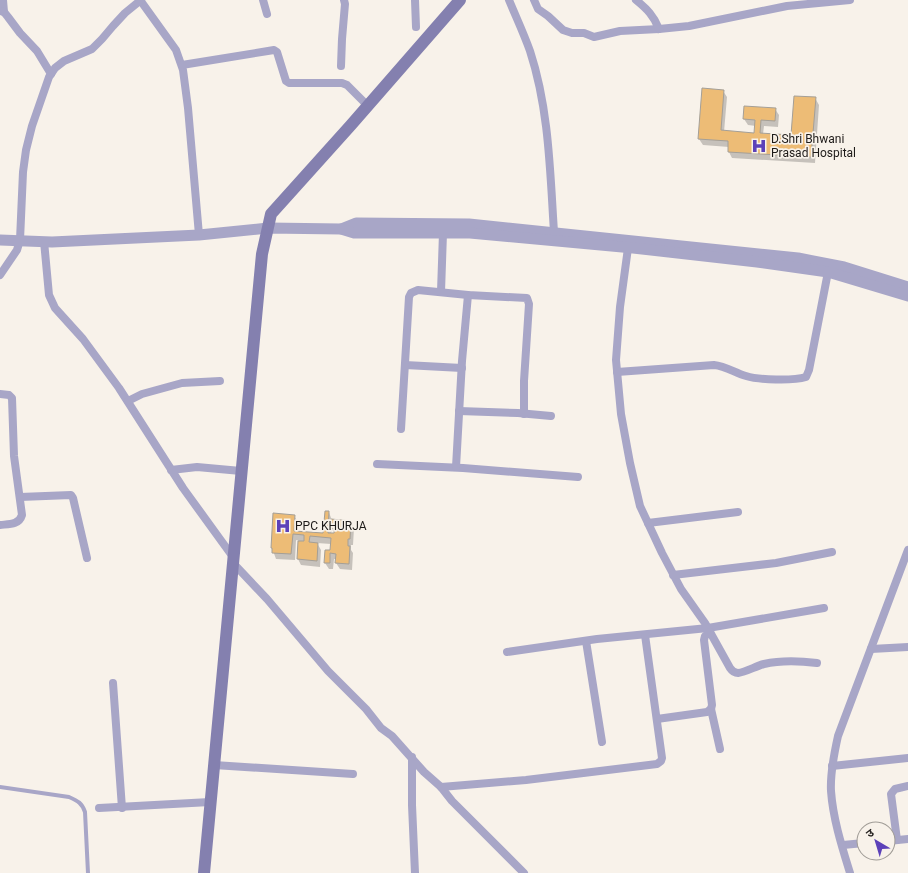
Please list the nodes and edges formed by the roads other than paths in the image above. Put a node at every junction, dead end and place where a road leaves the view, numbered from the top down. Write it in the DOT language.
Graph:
graph roads {
  1 [pos="3,0"];
  2 [pos="141,0"];
  3 [pos="263,0"];
  4 [pos="344,0"];
  5 [pos="415,0"];
  6 [pos="460,0"];
  7 [pos="509,0"];
  8 [pos="534,0"];
  9 [pos="636,0"];
  10 [pos="850,0"];
  11 [pos="2,12"];
  12 [pos="267,14"];
  13 [pos="416,26"];
  14 [pos="659,29"];
  15 [pos="182,65"];
  16 [pos="341,66"];
  17 [pos="51,74"];
  18 [pos="368,106"];
  19 [pos="268,228"];
  20 [pos="341,229"];
  21 [pos="554,232"];
  22 [pos="443,233"];
  23 [pos="199,235"];
  24 [pos="0,240"];
  25 [pos="20,240"];
  26 [pos="44,242"];
  27 [pos="628,248"];
  28 [pos="828,272"];
  29 [pos="0,275"];
  30 [pos="908,287"];
  31 [pos="441,292"];
  32 [pos="468,295"];
  33 [pos="908,296"];
  34 [pos="405,365"];
  35 [pos="462,368"];
  36 [pos="617,372"];
  37 [pos="220,381"];
  38 [pos="0,394"];
  39 [pos="128,401"];
  40 [pos="459,411"];
  41 [pos="524,414"];
  42 [pos="551,416"];
  43 [pos="401,429"];
  44 [pos="377,464"];
  45 [pos="456,467"];
  46 [pos="171,470"];
  47 [pos="241,471"];
  48 [pos="578,477"];
  49 [pos="20,497"];
  50 [pos="738,512"];
  51 [pos="648,523"];
  52 [pos="0,525"];
  53 [pos="908,550"];
  54 [pos="832,552"];
  55 [pos="87,558"];
  56 [pos="233,560"];
  57 [pos="673,575"];
  58 [pos="824,608"];
  59 [pos="709,630"];
  60 [pos="645,635"];
  61 [pos="586,641"];
  62 [pos="908,647"];
  63 [pos="871,649"];
  64 [pos="507,652"];
  65 [pos="817,663"];
  66 [pos="113,683"];
  67 [pos="711,709"];
  68 [pos="657,719"];
  69 [pos="602,742"];
  70 [pos="720,749"];
  71 [pos="412,757"];
  72 [pos="908,758"];
  73 [pos="214,765"];
  74 [pos="832,766"];
  75 [pos="353,774"];
  76 [pos="908,786"];
  77 [pos="0,787"];
  78 [pos="441,787"];
  79 [pos="210,802"];
  80 [pos="99,808"];
  81 [pos="122,808"];
  82 [pos="908,839"];
  83 [pos="897,840"];
  84 [pos="856,844"];
  85 [pos="842,845"];
  86 [pos="88,873"];
  87 [pos="204,873"];
  88 [pos="415,873"];
  89 [pos="524,873"];
  90 [pos="850,873"];
  1 -- 11 [label="street"];
  2 -- 15 [label="street"];
  2 -- 17 [label="street"];
  3 -- 12 [label="street"];
  4 -- 16 [label="street"];
  5 -- 13 [label="street"];
  6 -- 18 [label="main road"];
  7 -- 21 [label="street"];
  8 -- 14 [label="street"];
  9 -- 14 [label="street"];
  10 -- 14 [label="street"];
  11 -- 17 [label="street"];
  15 -- 18 [label="street"];
  15 -- 23 [label="street"];
  17 -- 25 [label="street"];
  18 -- 19 [label="main road"];
  19 -- 20 [label="street"];
  19 -- 23 [label="street"];
  19 -- 47 [label="main road"];
  20 -- 21 [label="street"];
  20 -- 22 [label="street"];
  21 -- 30 [label="street"];
  22 -- 27 [label="street"];
  22 -- 31 [label="street"];
  23 -- 26 [label="street"];
  24 -- 25 [label="street"];
  25 -- 26 [label="street"];
  25 -- 29 [label="street"];
  26 -- 39 [label="street"];
  27 -- 28 [label="street"];
  27 -- 36 [label="street"];
  28 -- 33 [label="street"];
  28 -- 36 [label="street"];
  31 -- 32 [label="street"];
  31 -- 34 [label="street"];
  32 -- 35 [label="street"];
  32 -- 41 [label="street"];
  34 -- 35 [label="street"];
  34 -- 43 [label="street"];
  35 -- 40 [label="street"];
  36 -- 51 [label="street"];
  37 -- 39 [label="street"];
  38 -- 49 [label="street"];
  39 -- 46 [label="street"];
  40 -- 41 [label="street"];
  40 -- 45 [label="street"];
  41 -- 42 [label="street"];
  44 -- 45 [label="street"];
  45 -- 48 [label="street"];
  46 -- 47 [label="street"];
  46 -- 56 [label="street"];
  47 -- 56 [label="main road"];
  49 -- 52 [label="street"];
  49 -- 55 [label="street"];
  50 -- 51 [label="street"];
  51 -- 57 [label="street"];
  53 -- 63 [label="street"];
  54 -- 57 [label="street"];
  56 -- 71 [label="street"];
  56 -- 73 [label="main road"];
  57 -- 59 [label="street"];
  58 -- 59 [label="street"];
  59 -- 60 [label="street"];
  59 -- 65 [label="street"];
  59 -- 67 [label="street"];
  60 -- 61 [label="street"];
  60 -- 68 [label="street"];
  61 -- 64 [label="street"];
  61 -- 69 [label="street"];
  62 -- 63 [label="street"];
  63 -- 74 [label="street"];
  66 -- 81 [label="street"];
  67 -- 68 [label="street"];
  67 -- 70 [label="street"];
  68 -- 78 [label="street"];
  71 -- 78 [label="street"];
  71 -- 88 [label="street"];
  72 -- 74 [label="street"];
  73 -- 75 [label="street"];
  73 -- 79 [label="main road"];
  74 -- 85 [label="street"];
  76 -- 83 [label="street"];
  77 -- 86 [label="lane"];
  78 -- 89 [label="street"];
  79 -- 81 [label="street"];
  79 -- 87 [label="main road"];
  80 -- 81 [label="street"];
  82 -- 83 [label="street"];
  84 -- 85 [label="street"];
  85 -- 90 [label="street"];
}
